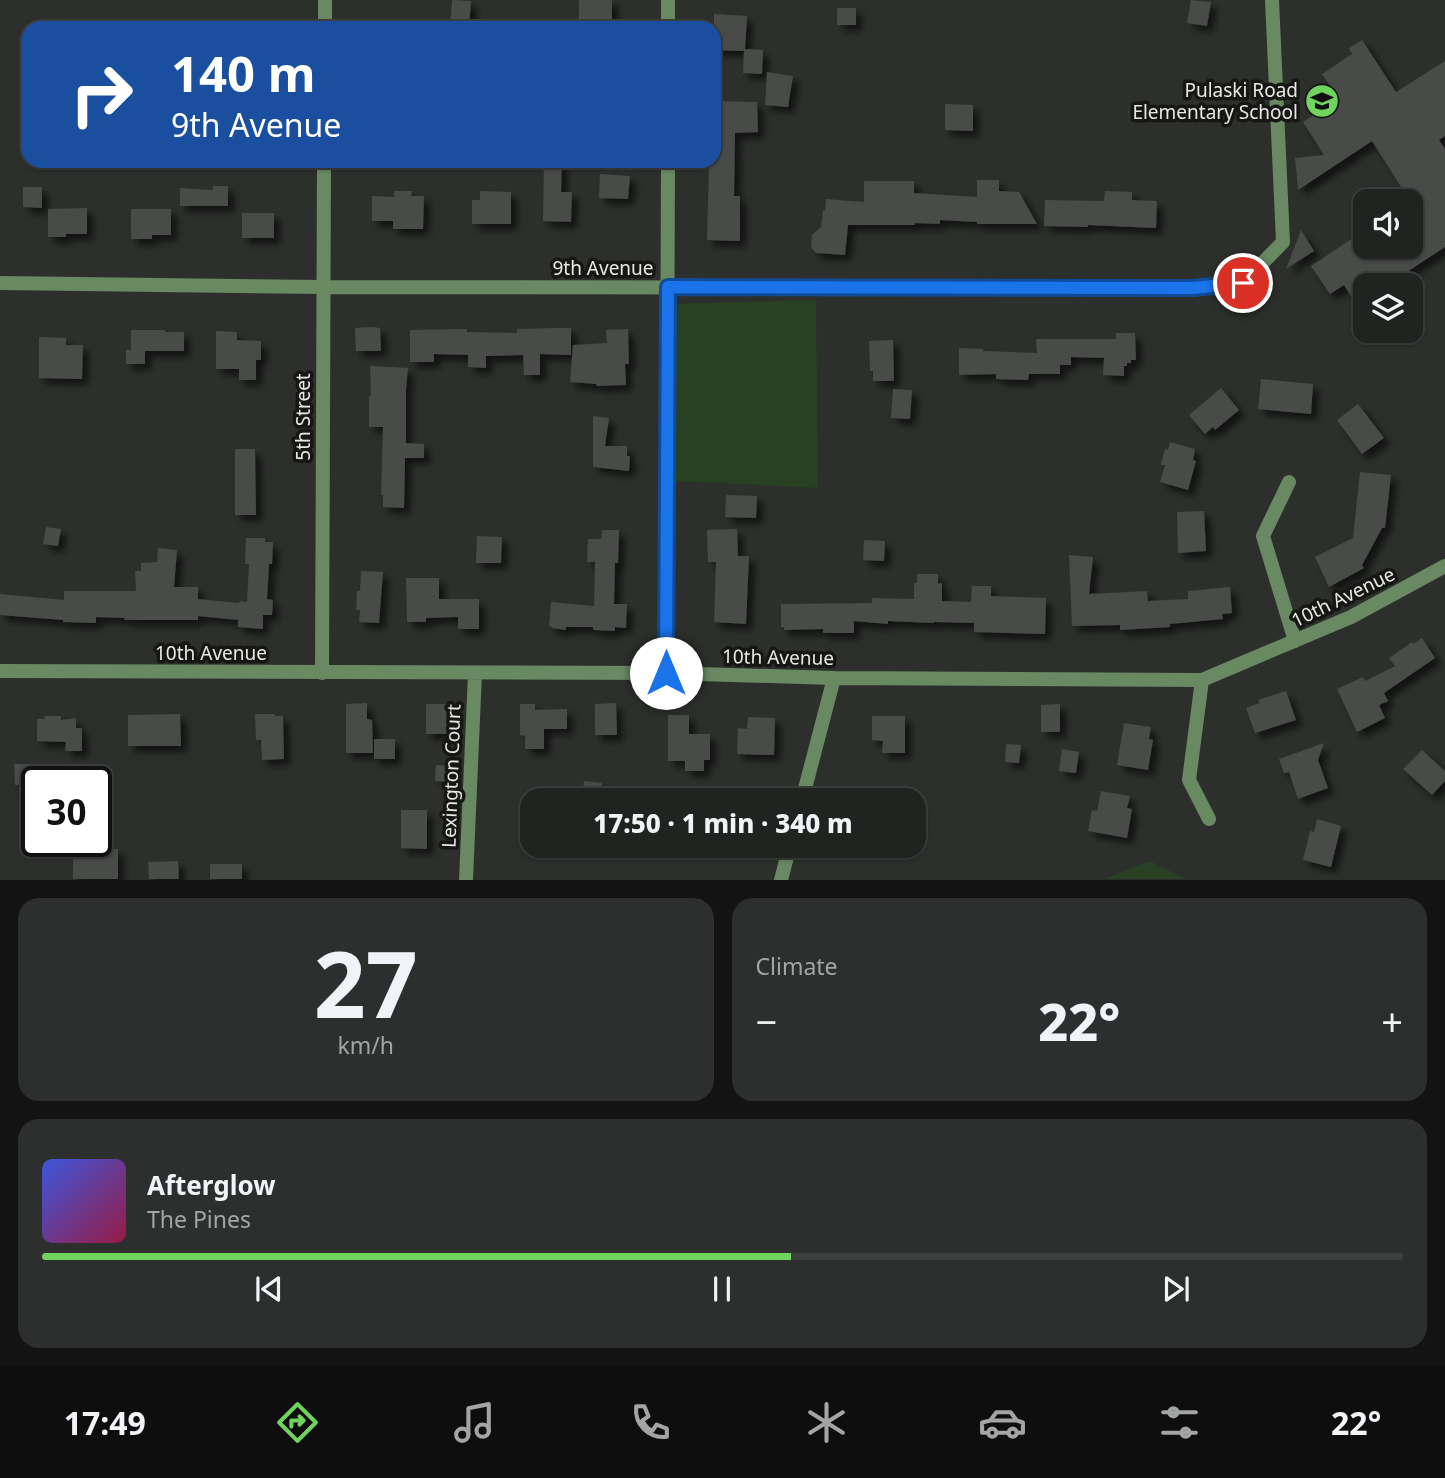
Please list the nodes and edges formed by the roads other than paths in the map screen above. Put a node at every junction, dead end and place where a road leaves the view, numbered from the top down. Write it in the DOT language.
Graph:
graph roads {
  1 [pos="325,0"];
  2 [pos="668,0"];
  3 [pos="1272,0"];
  4 [pos="325,21"];
  5 [pos="668,21"];
  6 [pos="324,168"];
  7 [pos="668,168"];
  8 [pos="0,283"];
  9 [pos="323,287"];
  10 [pos="668,287"];
  11 [pos="1289,482"];
  12 [pos="1443,572"];
  13 [pos="1295,641"];
  14 [pos="0,671"];
  15 [pos="322,673"];
  16 [pos="475,673"];
  17 [pos="666,673"];
  18 [pos="834,678"];
  19 [pos="1202,680"];
  20 [pos="805,788"];
  21 [pos="1209,820"];
  22 [pos="787,858"];
  23 [pos="466,880"];
  24 [pos="781,880"];
  1 -- 4 [label="street"];
  2 -- 5 [label="street"];
  3 -- 10 [label="street, 9th Avenue"];
  6 -- 9 [label="street, 5th Street"];
  7 -- 10 [label="street"];
  8 -- 9 [label="street, 9th Avenue"];
  9 -- 10 [label="street, 9th Avenue"];
  9 -- 15 [label="street, 5th Street"];
  10 -- 17 [label="street"];
  11 -- 13 [label="street"];
  12 -- 13 [label="street, 10th Avenue"];
  13 -- 19 [label="street, 10th Avenue"];
  14 -- 15 [label="street, 10th Avenue"];
  15 -- 16 [label="street, 10th Avenue"];
  16 -- 17 [label="street, 10th Avenue"];
  16 -- 23 [label="street, Lexington Court"];
  17 -- 18 [label="street, 10th Avenue"];
  18 -- 19 [label="street, 10th Avenue"];
  18 -- 20 [label="street"];
  19 -- 21 [label="street"];
  22 -- 24 [label="street"];
}
